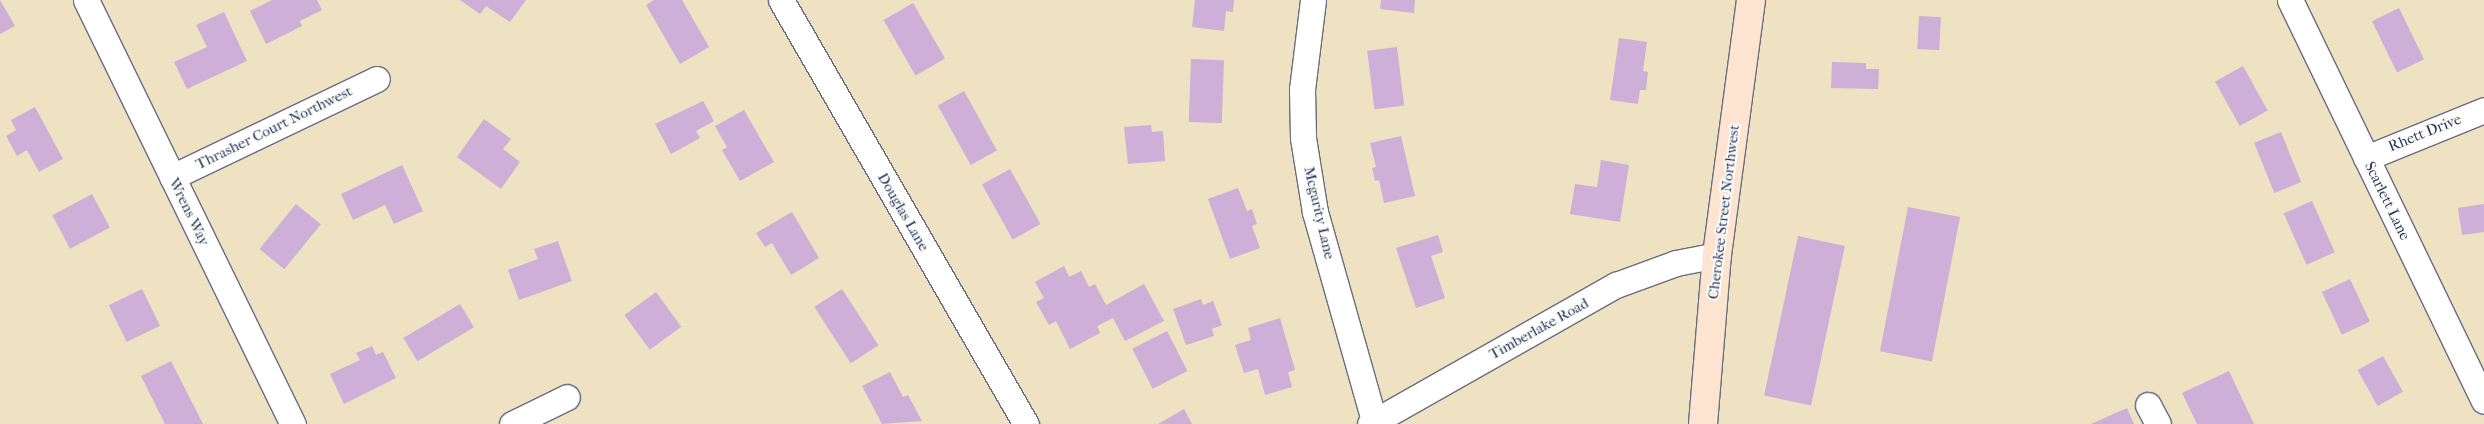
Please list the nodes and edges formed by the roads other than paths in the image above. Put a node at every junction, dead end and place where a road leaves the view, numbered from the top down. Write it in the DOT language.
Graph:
graph roads {
  1 [pos="86,0"];
  2 [pos="781,0"];
  3 [pos="1312,0"];
  4 [pos="1751,0"];
  5 [pos="2290,0"];
  6 [pos="377,79"];
  7 [pos="2484,110"];
  8 [pos="2366,158"];
  9 [pos="172,177"];
  10 [pos="1717,256"];
  11 [pos="567,397"];
  12 [pos="2484,402"];
  13 [pos="1372,423"];
  14 [pos="293,424"];
  15 [pos="512,424"];
  16 [pos="1026,424"];
  17 [pos="1703,424"];
  1 -- 9 [label="street, Wrens Way"];
  2 -- 16 [label="street, Douglas Lane"];
  3 -- 13 [label="street, Mcgarity Lane"];
  4 -- 10 [label="main road, Cherokee Street Northwest"];
  5 -- 8 [label="street, Scarlett Lane"];
  6 -- 9 [label="street, Thrasher Court Northwest"];
  7 -- 8 [label="street, Rhett Drive"];
  8 -- 12 [label="street, Scarlett Lane"];
  9 -- 14 [label="street, Wrens Way"];
  10 -- 13 [label="street, Timberlake Road"];
  10 -- 17 [label="main road, Cherokee Street Northwest"];
  11 -- 15 [label="street"];
}
